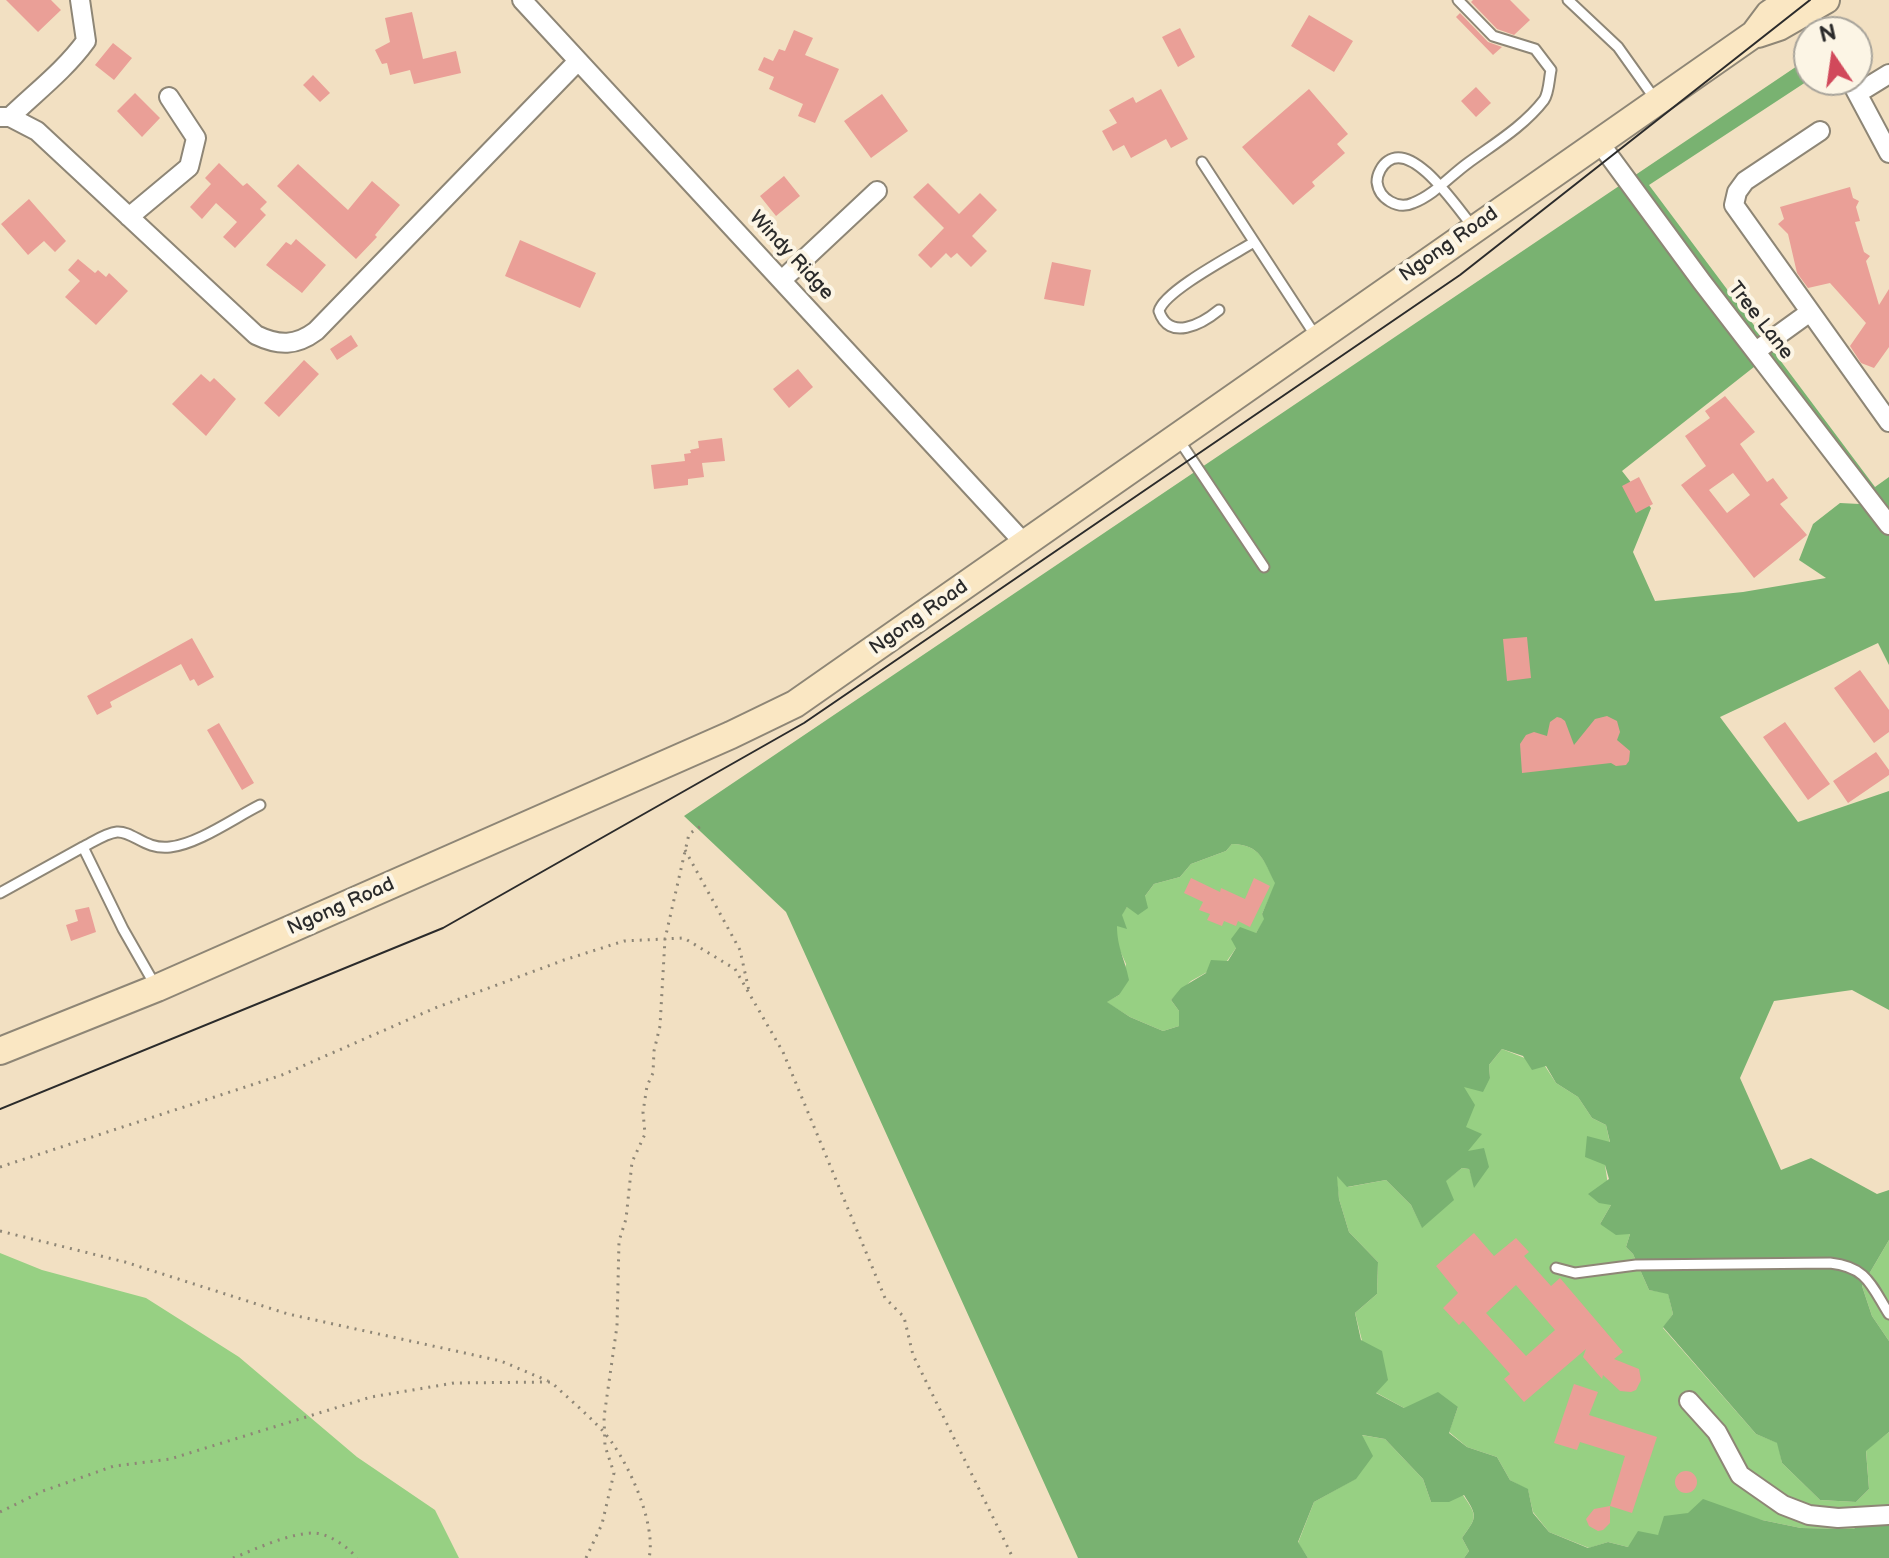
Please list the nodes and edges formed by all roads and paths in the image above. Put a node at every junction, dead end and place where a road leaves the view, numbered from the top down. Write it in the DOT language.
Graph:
graph roads {
  1 [pos="80,0"];
  2 [pos="1458,0"];
  3 [pos="1568,0"];
  4 [pos="531,3"];
  5 [pos="1811,11"];
  6 [pos="578,61"];
  7 [pos="1859,96"];
  8 [pos="169,97"];
  9 [pos="1657,102"];
  10 [pos="5,117"];
  11 [pos="1820,131"];
  12 [pos="1599,142"];
  13 [pos="1889,153"];
  14 [pos="1202,162"];
  15 [pos="1439,186"];
  16 [pos="877,191"];
  17 [pos="129,217"];
  18 [pos="1474,228"];
  19 [pos="1254,242"];
  20 [pos="783,279"];
  21 [pos="1219,310"];
  22 [pos="1810,312"];
  23 [pos="1317,338"];
  24 [pos="1756,351"];
  25 [pos="1889,422"];
  26 [pos="1177,437"];
  27 [pos="1889,525"];
  28 [pos="1025,544"];
  29 [pos="1264,567"];
  30 [pos="260,805"];
  31 [pos="701,826"];
  32 [pos="83,847"];
  33 [pos="685,850"];
  34 [pos="0,893"];
  35 [pos="665,939"];
  36 [pos="157,988"];
  37 [pos="750,994"];
  38 [pos="0,1051"];
  39 [pos="0,1167"];
  40 [pos="0,1231"];
  41 [pos="1556,1268"];
  42 [pos="1889,1314"];
  43 [pos="551,1382"];
  44 [pos="1689,1401"];
  45 [pos="604,1433"];
  46 [pos="0,1512"];
  47 [pos="1889,1515"];
  48 [pos="651,1556"];
  49 [pos="233,1558"];
  50 [pos="357,1558"];
  51 [pos="586,1558"];
  52 [pos="1013,1558"];
  1 -- 10 [label="street"];
  2 -- 15 [label="lane"];
  3 -- 9 [label="lane"];
  4 -- 6 [label="street, Windy Ridge"];
  5 -- 9 [label="main road, Ngong Road"];
  6 -- 17 [label="street"];
  6 -- 20 [label="street, Windy Ridge"];
  7 -- 13 [label="street"];
  8 -- 17 [label="street"];
  9 -- 12 [label="main road, Ngong Road"];
  10 -- 17 [label="street"];
  11 -- 22 [label="street"];
  12 -- 18 [label="main road, Ngong Road"];
  12 -- 24 [label="street, Tree Lane"];
  14 -- 19 [label="lane"];
  15 -- 15 [label="lane"];
  15 -- 18 [label="lane"];
  16 -- 20 [label="street"];
  18 -- 23 [label="main road, Ngong Road"];
  19 -- 21 [label="lane"];
  19 -- 23 [label="lane"];
  20 -- 28 [label="street, Windy Ridge"];
  22 -- 24 [label="street"];
  22 -- 25 [label="street"];
  23 -- 26 [label="main road, Ngong Road"];
  24 -- 27 [label="street, Tree Lane"];
  26 -- 28 [label="main road, Ngong Road"];
  26 -- 29 [label="lane"];
  28 -- 36 [label="main road, Ngong Road"];
  30 -- 32 [label="lane"];
  31 -- 33 [label="path"];
  32 -- 34 [label="lane"];
  32 -- 36 [label="lane"];
  33 -- 35 [label="path"];
  33 -- 37 [label="path"];
  35 -- 37 [label="path"];
  35 -- 39 [label="path"];
  35 -- 45 [label="path"];
  36 -- 38 [label="main road, Ngong Road"];
  37 -- 52 [label="path"];
  40 -- 43 [label="path"];
  41 -- 42 [label="lane"];
  43 -- 45 [label="path"];
  43 -- 46 [label="path"];
  44 -- 47 [label="street"];
  45 -- 48 [label="path"];
  45 -- 51 [label="path"];
  49 -- 50 [label="path"];
}
